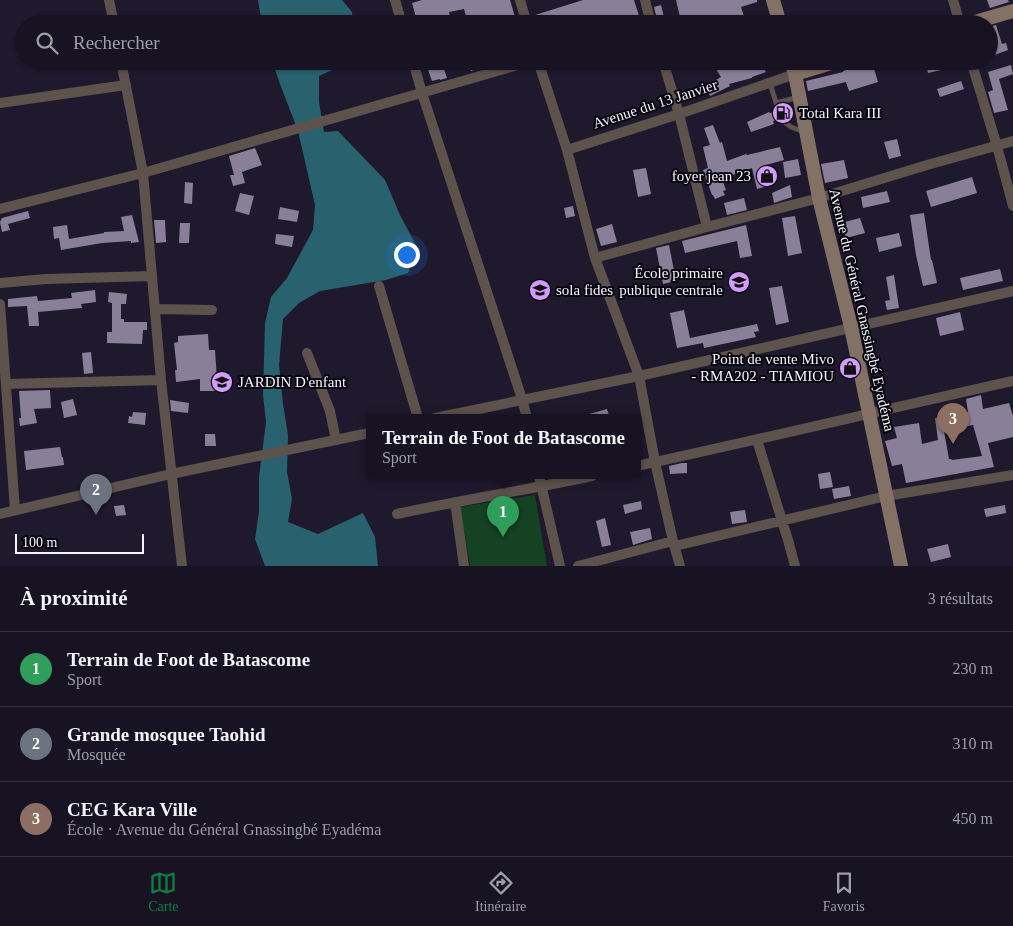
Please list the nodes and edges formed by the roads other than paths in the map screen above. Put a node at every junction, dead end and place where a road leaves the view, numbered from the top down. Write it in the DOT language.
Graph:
graph roads {
  1 [pos="109,0"];
  2 [pos="395,0"];
  3 [pos="520,0"];
  4 [pos="645,0"];
  5 [pos="773,0"];
  6 [pos="953,0"];
  7 [pos="1013,10"];
  8 [pos="112,15"];
  9 [pos="399,15"];
  10 [pos="524,15"];
  11 [pos="649,15"];
  12 [pos="777,15"];
  13 [pos="957,15"];
  14 [pos="997,15"];
  15 [pos="123,70"];
  16 [pos="416,70"];
  17 [pos="501,70"];
  18 [pos="541,70"];
  19 [pos="666,70"];
  20 [pos="783,70"];
  21 [pos="790,70"];
  22 [pos="975,70"];
  23 [pos="769,83"];
  24 [pos="126,85"];
  25 [pos="422,93"];
  26 [pos="799,97"];
  27 [pos="0,103"];
  28 [pos="776,103"];
  29 [pos="779,110"];
  30 [pos="679,114"];
  31 [pos="781,118"];
  32 [pos="806,133"];
  33 [pos="1013,141"];
  34 [pos="997,146"];
  35 [pos="567,150"];
  36 [pos="143,173"];
  37 [pos="819,198"];
  38 [pos="1013,206"];
  39 [pos="0,209"];
  40 [pos="707,227"];
  41 [pos="595,258"];
  42 [pos="152,276"];
  43 [pos="0,283"];
  44 [pos="379,286"];
  45 [pos="1013,291"];
  46 [pos="0,304"];
  47 [pos="155,309"];
  48 [pos="212,310"];
  49 [pos="851,327"];
  50 [pos="307,353"];
  51 [pos="639,376"];
  52 [pos="161,380"];
  53 [pos="1013,381"];
  54 [pos="6,384"];
  55 [pos="522,399"];
  56 [pos="869,413"];
  57 [pos="417,414"];
  58 [pos="453,414"];
  59 [pos="526,414"];
  60 [pos="366,434"];
  61 [pos="336,440"];
  62 [pos="757,440"];
  63 [pos="655,462"];
  64 [pos="641,465"];
  65 [pos="172,474"];
  66 [pos="1013,474"];
  67 [pos="541,479"];
  68 [pos="578,479"];
  69 [pos="542,487"];
  70 [pos="886,496"];
  71 [pos="455,502"];
  72 [pos="15,510"];
  73 [pos="0,514"];
  74 [pos="397,514"];
  75 [pos="782,521"];
  76 [pos="674,544"];
  77 [pos="182,566"];
  78 [pos="464,566"];
  79 [pos="560,566"];
  80 [pos="578,566"];
  81 [pos="680,566"];
  82 [pos="795,566"];
  83 [pos="901,566"];
  1 -- 8 [label="street"];
  2 -- 9 [label="street"];
  3 -- 10 [label="street"];
  4 -- 11 [label="street"];
  5 -- 12 [label="main road"];
  6 -- 13 [label="street"];
  7 -- 14 [label="main road"];
  15 -- 24 [label="street"];
  16 -- 25 [label="street"];
  17 -- 25 [label="street"];
  18 -- 35 [label="street"];
  19 -- 30 [label="street"];
  20 -- 23 [label="street, Avenue du 13 Janvier"];
  21 -- 26 [label="main road, Avenue du Général Gnassingbé Eyadéma"];
  22 -- 34 [label="street"];
  23 -- 28 [label="lane"];
  23 -- 30 [label="street, Avenue du 13 Janvier"];
  24 -- 27 [label="street"];
  24 -- 36 [label="street"];
  25 -- 36 [label="street"];
  25 -- 55 [label="street"];
  26 -- 28 [label="lane"];
  26 -- 32 [label="main road, Avenue du Général Gnassingbé Eyadéma"];
  28 -- 29 [label="lane"];
  30 -- 35 [label="street, Avenue du 13 Janvier"];
  30 -- 40 [label="street"];
  31 -- 32 [label="lane"];
  32 -- 37 [label="main road, Avenue du Général Gnassingbé Eyadéma"];
  33 -- 34 [label="street"];
  34 -- 37 [label="street"];
  34 -- 38 [label="street"];
  35 -- 41 [label="street"];
  36 -- 39 [label="street"];
  36 -- 42 [label="street"];
  37 -- 40 [label="street"];
  37 -- 49 [label="main road, Avenue du Général Gnassingbé Eyadéma"];
  40 -- 41 [label="street"];
  41 -- 51 [label="street"];
  42 -- 43 [label="street"];
  42 -- 47 [label="street"];
  44 -- 57 [label="street"];
  45 -- 49 [label="street"];
  46 -- 54 [label="street"];
  47 -- 48 [label="street"];
  47 -- 52 [label="street"];
  49 -- 51 [label="street"];
  49 -- 56 [label="main road, Avenue du Général Gnassingbé Eyadéma"];
  50 -- 61 [label="street"];
  51 -- 55 [label="street"];
  51 -- 63 [label="street"];
  52 -- 54 [label="street"];
  52 -- 65 [label="street"];
  53 -- 56 [label="street"];
  54 -- 72 [label="street"];
  55 -- 58 [label="street"];
  55 -- 59 [label="street"];
  56 -- 62 [label="street"];
  56 -- 70 [label="main road, Avenue du Général Gnassingbé Eyadéma"];
  60 -- 61 [label="street"];
  61 -- 65 [label="street"];
  62 -- 63 [label="street"];
  62 -- 75 [label="street"];
  63 -- 64 [label="street"];
  63 -- 76 [label="street"];
  65 -- 72 [label="street"];
  65 -- 77 [label="street"];
  66 -- 70 [label="street"];
  67 -- 69 [label="street"];
  68 -- 69 [label="street"];
  69 -- 71 [label="street"];
  69 -- 79 [label="street"];
  70 -- 75 [label="street"];
  70 -- 83 [label="main road, Avenue du Général Gnassingbé Eyadéma"];
  71 -- 74 [label="street"];
  71 -- 78 [label="street"];
  72 -- 73 [label="street"];
  75 -- 76 [label="street"];
  75 -- 82 [label="street"];
  76 -- 80 [label="street"];
  76 -- 81 [label="street"];
}
